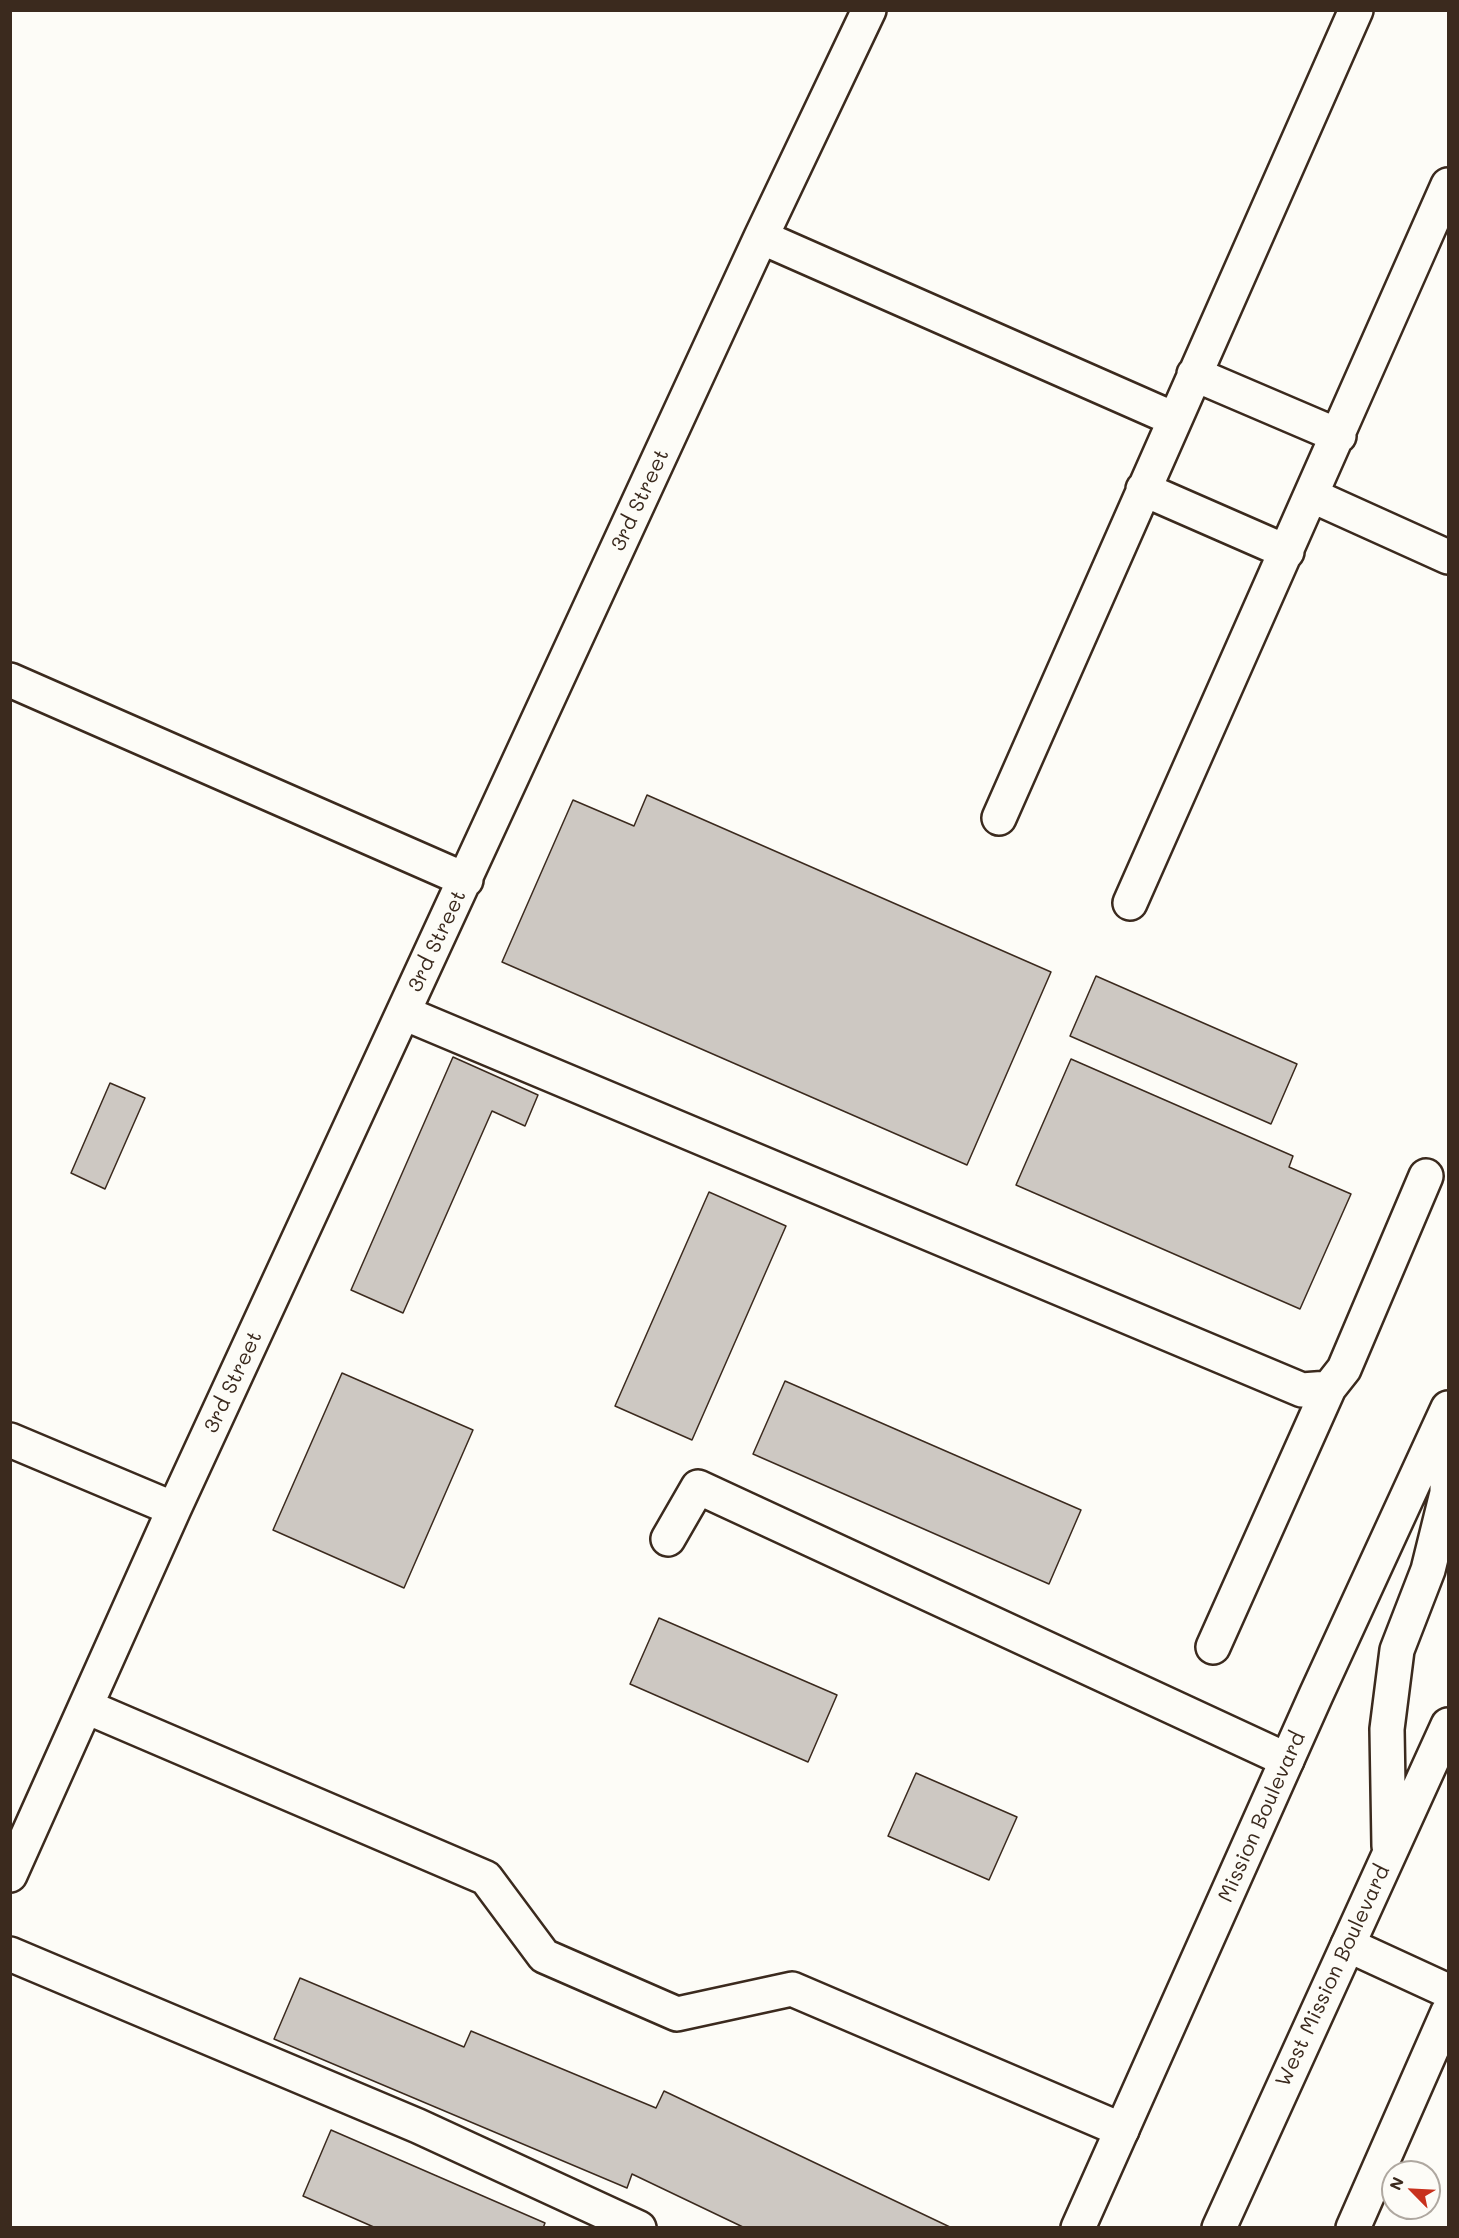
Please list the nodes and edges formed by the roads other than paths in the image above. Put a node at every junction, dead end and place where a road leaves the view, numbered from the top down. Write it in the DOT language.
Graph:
graph roads {
  1 [pos="869,10"];
  2 [pos="1356,10"];
  3 [pos="1449,185"];
  4 [pos="761,237"];
  5 [pos="1194,374"];
  6 [pos="1174,419"];
  7 [pos="1339,436"];
  8 [pos="1143,489"];
  9 [pos="1312,496"];
  10 [pos="1287,552"];
  11 [pos="1449,557"];
  12 [pos="10,680"];
  13 [pos="999,818"];
  14 [pos="466,880"];
  15 [pos="1130,903"];
  16 [pos="404,1013"];
  17 [pos="1426,1176"];
  18 [pos="1329,1388"];
  19 [pos="1448,1409"];
  20 [pos="10,1440"];
  21 [pos="174,1509"];
  22 [pos="668,1539"];
  23 [pos="1213,1647"];
  24 [pos="87,1707"];
  25 [pos="1449,1725"];
  26 [pos="1287,1760"];
  27 [pos="1389,1855"];
  28 [pos="10,1875"];
  29 [pos="1348,1945"];
  30 [pos="10,1954"];
  31 [pos="1449,1991"];
  32 [pos="1449,2012"];
  33 [pos="1122,2130"];
  34 [pos="639,2228"];
  35 [pos="1078,2228"];
  36 [pos="1219,2228"];
  37 [pos="1353,2228"];
  1 -- 4 [label="street, 3rd Street"];
  2 -- 5 [label="street"];
  3 -- 7 [label="street"];
  4 -- 6 [label="street"];
  4 -- 14 [label="street, 3rd Street"];
  5 -- 6 [label="street"];
  5 -- 7 [label="street"];
  6 -- 8 [label="street"];
  7 -- 9 [label="street"];
  8 -- 10 [label="street"];
  8 -- 13 [label="street"];
  9 -- 10 [label="street"];
  9 -- 11 [label="street"];
  10 -- 15 [label="street"];
  12 -- 14 [label="street"];
  14 -- 16 [label="street, 3rd Street"];
  16 -- 18 [label="street"];
  16 -- 21 [label="street, 3rd Street"];
  17 -- 18 [label="street"];
  18 -- 23 [label="street"];
  19 -- 26 [label="street, Mission Boulevard"];
  19 -- 27 [label="street"];
  20 -- 21 [label="street"];
  21 -- 24 [label="street, 3rd Street"];
  22 -- 26 [label="street"];
  24 -- 28 [label="street, 3rd Street"];
  24 -- 33 [label="street"];
  25 -- 27 [label="street, West Mission Boulevard"];
  26 -- 33 [label="street, Mission Boulevard"];
  27 -- 29 [label="street, West Mission Boulevard"];
  29 -- 31 [label="street"];
  29 -- 36 [label="street, West Mission Boulevard"];
  30 -- 34 [label="street"];
  32 -- 37 [label="street"];
  33 -- 35 [label="street, Mission Boulevard"];
}
